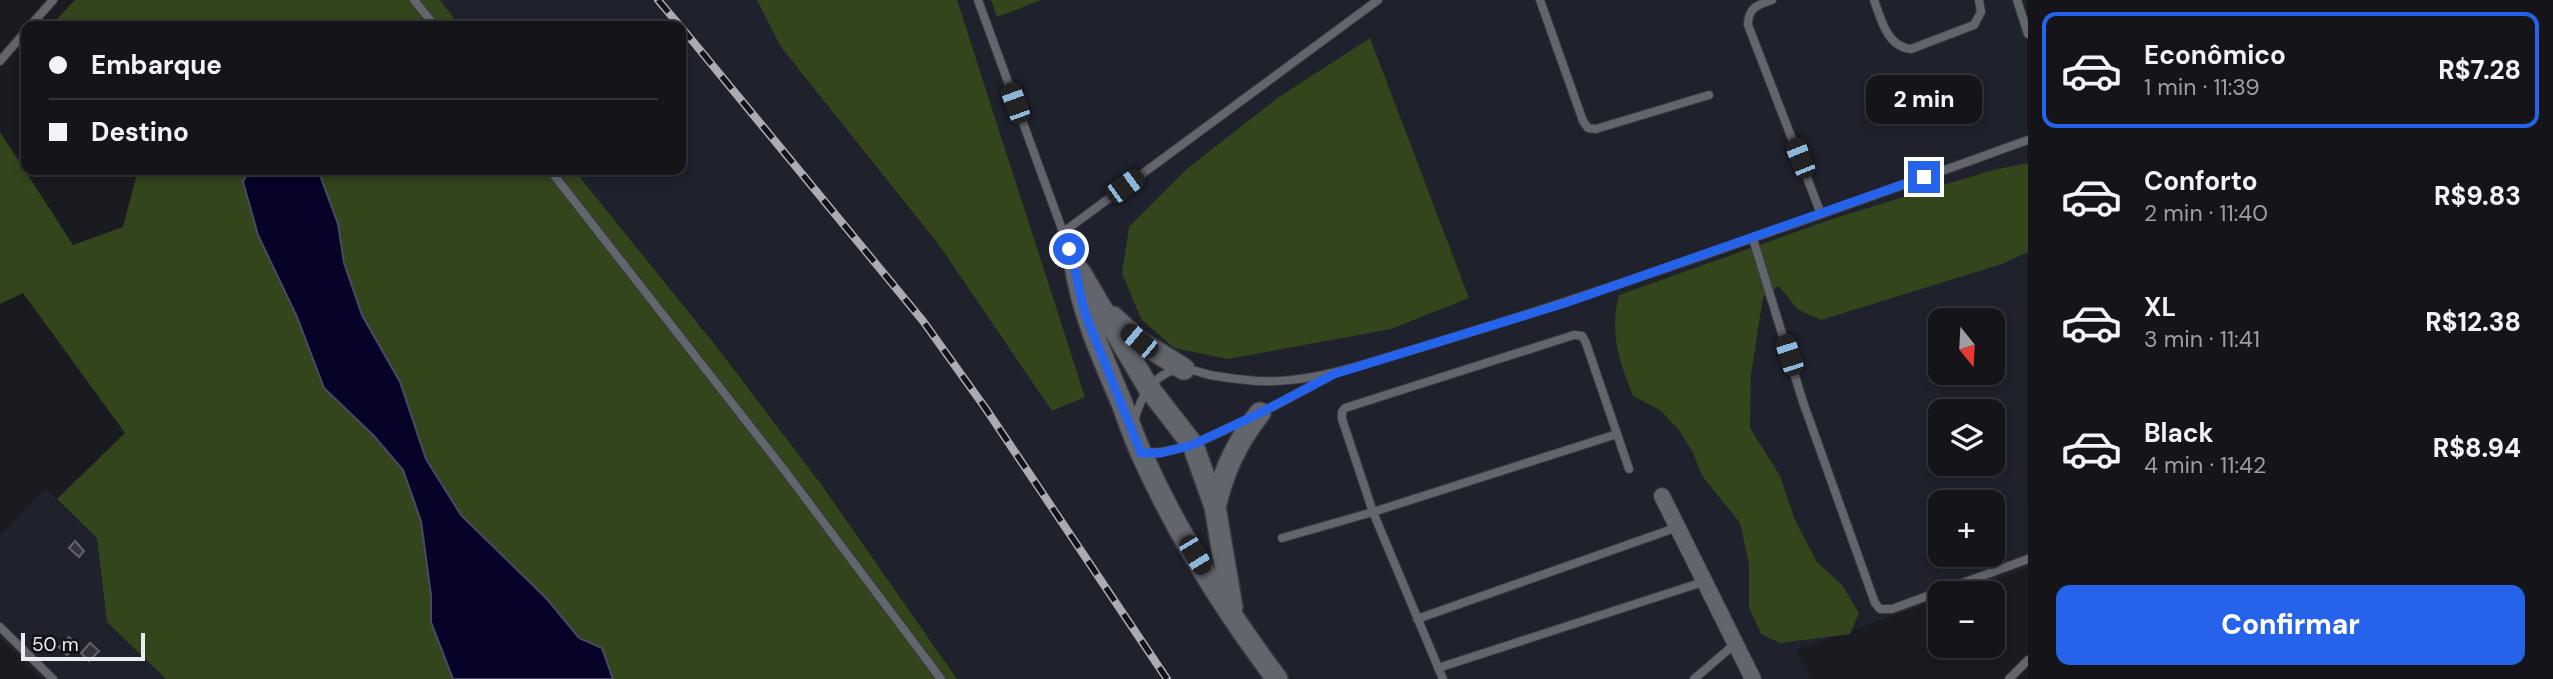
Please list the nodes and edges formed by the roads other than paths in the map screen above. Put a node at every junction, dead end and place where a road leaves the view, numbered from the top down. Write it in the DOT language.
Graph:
graph roads {
  1 [pos="53,0"];
  2 [pos="414,0"];
  3 [pos="978,0"];
  4 [pos="1378,0"];
  5 [pos="1540,0"];
  6 [pos="1772,0"];
  7 [pos="1874,0"];
  8 [pos="1979,0"];
  9 [pos="2017,0"];
  10 [pos="34,21"];
  11 [pos="431,21"];
  12 [pos="2028,34"];
  13 [pos="21,37"];
  14 [pos="0,61"];
  15 [pos="1709,95"];
  16 [pos="2028,140"];
  17 [pos="554,175"];
  18 [pos="1821,214"];
  19 [pos="1062,233"];
  20 [pos="1753,239"];
  21 [pos="1075,264"];
  22 [pos="1096,298"];
  23 [pos="1184,369"];
  24 [pos="1334,374"];
  25 [pos="1148,387"];
  26 [pos="1260,413"];
  27 [pos="1133,429"];
  28 [pos="1617,434"];
  29 [pos="1192,445"];
  30 [pos="1141,453"];
  31 [pos="1629,469"];
  32 [pos="1662,496"];
  33 [pos="1215,507"];
  34 [pos="1373,512"];
  35 [pos="1678,527"];
  36 [pos="1282,538"];
  37 [pos="2028,559"];
  38 [pos="1703,582"];
  39 [pos="1234,619"];
  40 [pos="1417,619"];
  41 [pos="0,627"];
  42 [pos="1735,644"];
  43 [pos="2028,660"];
  44 [pos="1438,668"];
  45 [pos="53,679"];
  46 [pos="941,679"];
  47 [pos="1278,679"];
  48 [pos="1443,679"];
  49 [pos="1694,679"];
  50 [pos="1753,679"];
  51 [pos="2009,679"];
  1 -- 10 [label="lane"];
  2 -- 11 [label="lane"];
  3 -- 19 [label="lane"];
  4 -- 19 [label="lane"];
  5 -- 15 [label="lane"];
  6 -- 18 [label="lane"];
  7 -- 8 [label="lane"];
  9 -- 12 [label="lane"];
  13 -- 14 [label="lane"];
  16 -- 18 [label="lane"];
  17 -- 46 [label="lane"];
  18 -- 20 [label="lane"];
  19 -- 21 [label="lane"];
  20 -- 24 [label="lane"];
  20 -- 37 [label="lane"];
  21 -- 22 [label="street"];
  21 -- 27 [label="street"];
  22 -- 23 [label="street"];
  22 -- 25 [label="street"];
  23 -- 24 [label="lane"];
  23 -- 25 [label="lane"];
  24 -- 26 [label="lane"];
  25 -- 27 [label="lane"];
  25 -- 29 [label="street"];
  26 -- 29 [label="lane"];
  26 -- 33 [label="street"];
  27 -- 30 [label="street"];
  28 -- 31 [label="lane"];
  28 -- 34 [label="lane"];
  28 -- 34 [label="lane"];
  29 -- 30 [label="lane"];
  29 -- 33 [label="street"];
  30 -- 39 [label="street"];
  32 -- 35 [label="street"];
  33 -- 39 [label="street"];
  34 -- 36 [label="lane"];
  34 -- 40 [label="lane"];
  35 -- 38 [label="street"];
  35 -- 40 [label="lane"];
  38 -- 42 [label="street"];
  38 -- 44 [label="lane"];
  39 -- 47 [label="street"];
  40 -- 44 [label="lane"];
  41 -- 45 [label="lane"];
  42 -- 49 [label="lane"];
  42 -- 50 [label="street"];
  43 -- 51 [label="lane"];
  44 -- 48 [label="lane"];
}
